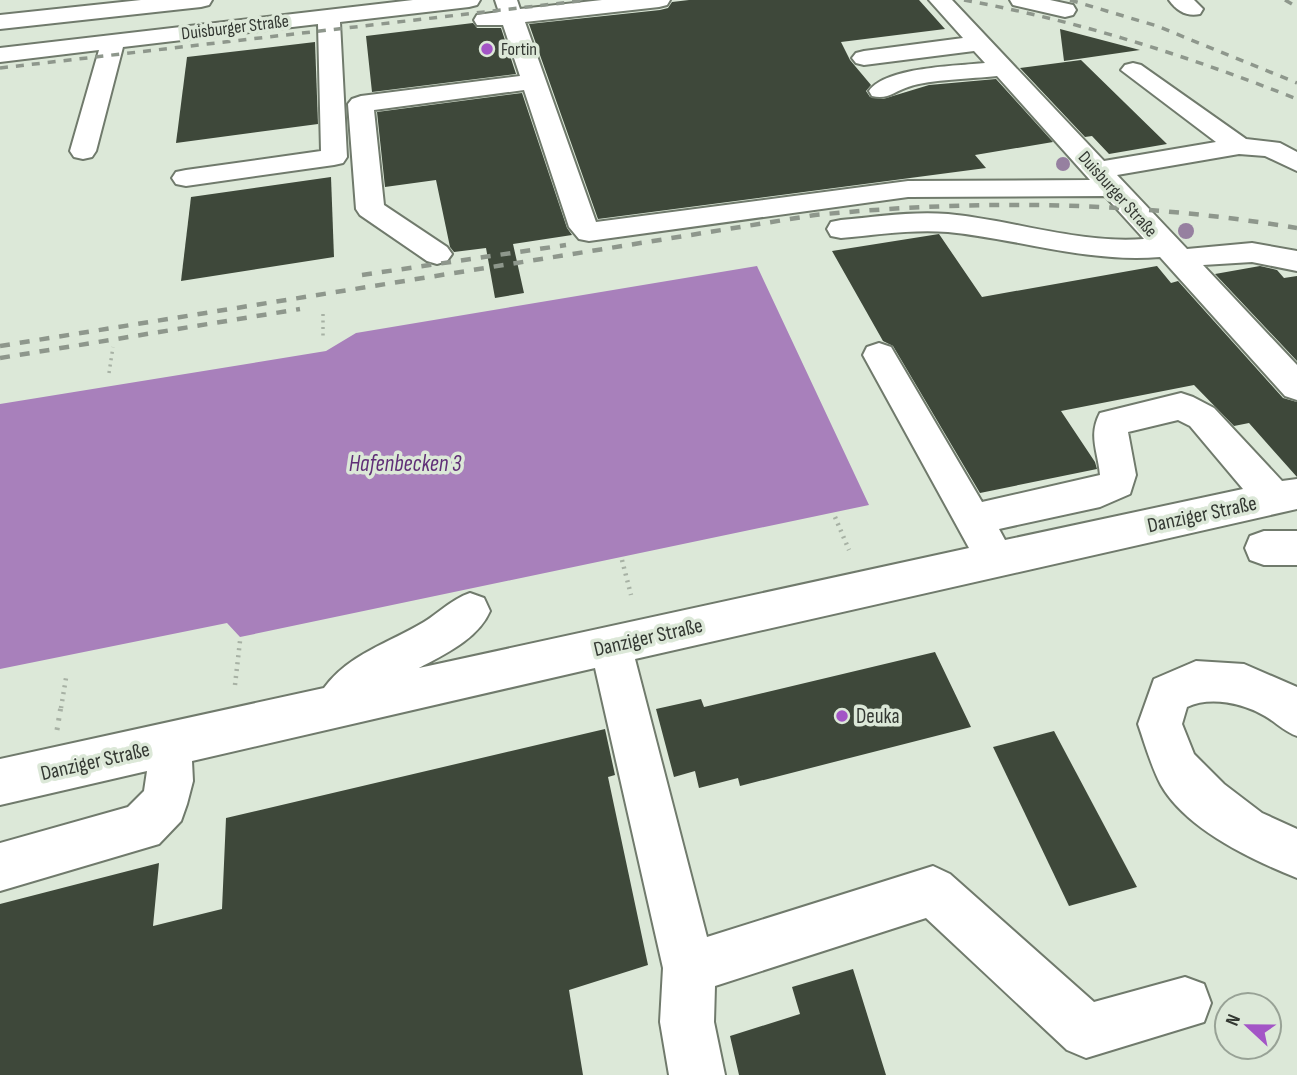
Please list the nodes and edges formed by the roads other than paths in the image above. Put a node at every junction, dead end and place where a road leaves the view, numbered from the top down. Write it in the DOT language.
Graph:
graph roads {
  1 [pos="201,0"];
  2 [pos="469,0"];
  3 [pos="940,0"];
  4 [pos="1021,0"];
  5 [pos="648,2"];
  6 [pos="509,8"];
  7 [pos="1065,10"];
  8 [pos="329,16"];
  9 [pos="404,18"];
  10 [pos="0,22"];
  11 [pos="348,35"];
  12 [pos="113,41"];
  13 [pos="979,43"];
  14 [pos="0,55"];
  15 [pos="864,58"];
  16 [pos="1002,68"];
  17 [pos="1133,70"];
  18 [pos="533,82"];
  19 [pos="881,92"];
  20 [pos="1239,146"];
  21 [pos="83,152"];
  22 [pos="1297,163"];
  23 [pos="186,178"];
  24 [pos="1105,179"];
  25 [pos="841,229"];
  26 [pos="1172,253"];
  27 [pos="437,254"];
  28 [pos="1297,261"];
  29 [pos="879,355"];
  30 [pos="1297,387"];
  31 [pos="1285,496"];
  32 [pos="987,516"];
  33 [pos="995,559"];
  34 [pos="470,611"];
  35 [pos="611,646"];
  36 [pos="337,707"];
  37 [pos="1297,715"];
  38 [pos="169,745"];
  39 [pos="0,782"];
  40 [pos="1297,854"];
  41 [pos="0,867"];
  42 [pos="689,968"];
  43 [pos="1185,1003"];
  44 [pos="697,1075"];
  1 -- 10 [label="street"];
  2 -- 9 [label="street, Duisburger Straße"];
  3 -- 13 [label="street, Duisburger Straße"];
  4 -- 7 [label="street"];
  5 -- 6 [label="street"];
  6 -- 9 [label="street"];
  6 -- 18 [label="street"];
  8 -- 9 [label="street, Duisburger Straße"];
  8 -- 12 [label="street, Duisburger Straße"];
  8 -- 23 [label="street"];
  9 -- 11 [label="street"];
  12 -- 14 [label="street, Duisburger Straße"];
  12 -- 21 [label="street"];
  13 -- 15 [label="street"];
  13 -- 16 [label="street, Duisburger Straße"];
  16 -- 19 [label="street"];
  16 -- 24 [label="street, Duisburger Straße"];
  17 -- 20 [label="street"];
  18 -- 24 [label="street"];
  18 -- 27 [label="street"];
  20 -- 22 [label="street"];
  20 -- 24 [label="street"];
  24 -- 26 [label="street, Duisburger Straße"];
  25 -- 26 [label="street"];
  26 -- 28 [label="street"];
  26 -- 30 [label="street, Duisburger Straße"];
  29 -- 33 [label="street"];
  31 -- 32 [label="street"];
  31 -- 33 [label="street, Danziger Straße"];
  33 -- 35 [label="street, Danziger Straße"];
  34 -- 36 [label="street"];
  35 -- 36 [label="street, Danziger Straße"];
  35 -- 42 [label="street"];
  36 -- 38 [label="street, Danziger Straße"];
  37 -- 40 [label="street"];
  38 -- 39 [label="street, Danziger Straße"];
  38 -- 41 [label="street"];
  42 -- 43 [label="street"];
  42 -- 44 [label="street"];
}
